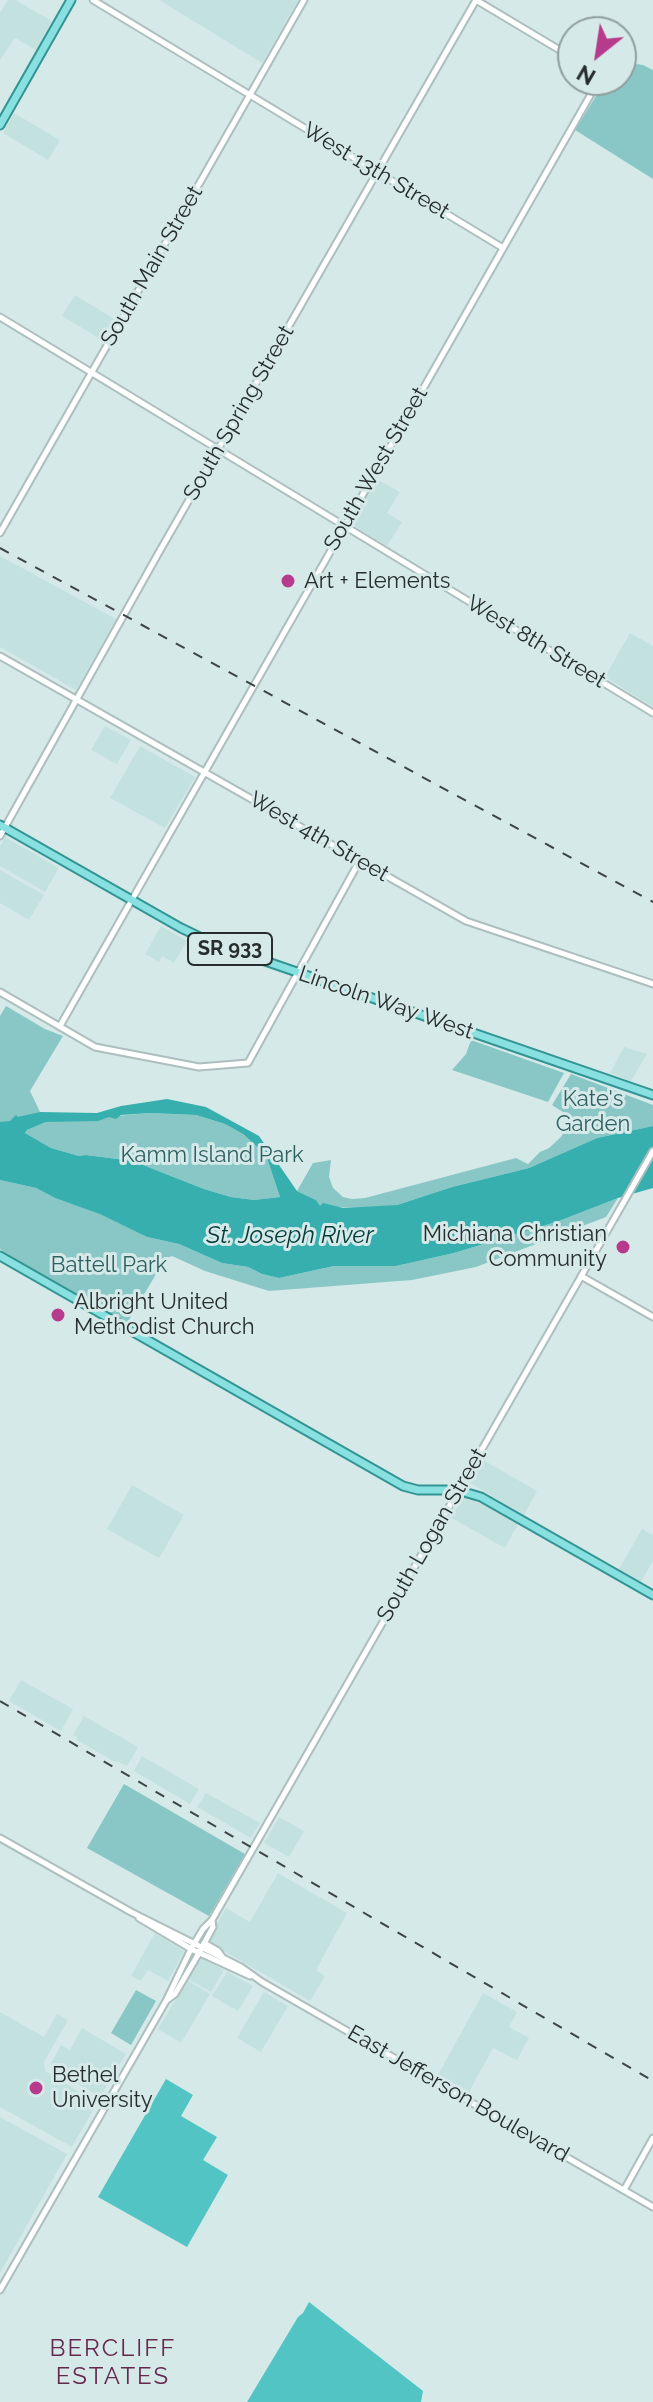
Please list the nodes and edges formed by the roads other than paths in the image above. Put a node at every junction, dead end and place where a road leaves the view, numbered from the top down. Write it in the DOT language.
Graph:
graph roads {
  1 [pos="71,0"];
  2 [pos="93,0"];
  3 [pos="304,0"];
  4 [pos="476,0"];
  5 [pos="557,48"];
  6 [pos="250,95"];
  7 [pos="590,96"];
  8 [pos="0,125"];
  9 [pos="378,172"];
  10 [pos="503,248"];
  11 [pos="0,317"];
  12 [pos="91,373"];
  13 [pos="218,449"];
  14 [pos="344,526"];
  15 [pos="0,533"];
  16 [pos="0,656"];
  17 [pos="76,699"];
  18 [pos="653,713"];
  19 [pos="204,773"];
  20 [pos="2,830"];
  21 [pos="360,860"];
  22 [pos="132,900"];
  23 [pos="297,972"];
  24 [pos="653,984"];
  25 [pos="0,992"];
  26 [pos="60,1026"];
  27 [pos="653,1095"];
  28 [pos="653,1151"];
  29 [pos="0,1256"];
  30 [pos="581,1276"];
  31 [pos="653,1317"];
  32 [pos="457,1490"];
  33 [pos="653,1595"];
  34 [pos="0,1838"];
  35 [pos="212,1920"];
  36 [pos="193,1946"];
  37 [pos="201,1948"];
  38 [pos="262,1982"];
  39 [pos="166,2001"];
  40 [pos="653,2138"];
  41 [pos="624,2190"];
  42 [pos="653,2207"];
  43 [pos="0,2290"];
  1 -- 8 [label="main road"];
  2 -- 6 [label="street, West 13th Street"];
  3 -- 6 [label="street, South Main Street"];
  4 -- 5 [label="street"];
  4 -- 9 [label="street, South Spring Street"];
  6 -- 9 [label="street, West 13th Street"];
  6 -- 12 [label="street, South Main Street"];
  7 -- 10 [label="street, South West Street"];
  9 -- 10 [label="street, West 13th Street"];
  9 -- 13 [label="street, South Spring Street"];
  10 -- 14 [label="street, South West Street"];
  11 -- 12 [label="street, West 8th Street"];
  12 -- 13 [label="street, West 8th Street"];
  12 -- 15 [label="street, South Main Street"];
  13 -- 14 [label="street, West 8th Street"];
  13 -- 17 [label="street, South Spring Street"];
  14 -- 18 [label="street, West 8th Street"];
  14 -- 19 [label="street, South West Street"];
  16 -- 17 [label="street, West 4th Street"];
  17 -- 19 [label="street, West 4th Street"];
  17 -- 20 [label="street, South Spring Street"];
  19 -- 21 [label="street, West 4th Street"];
  19 -- 22 [label="street, South West Street"];
  20 -- 22 [label="main road, Lincoln Way West / SR 933"];
  21 -- 23 [label="street"];
  21 -- 24 [label="street, West 4th Street"];
  22 -- 23 [label="main road, Lincoln Way West / SR 933"];
  22 -- 26 [label="street, South West Street"];
  23 -- 26 [label="street"];
  23 -- 27 [label="main road, Lincoln Way West / SR 933"];
  25 -- 26 [label="street"];
  28 -- 30 [label="street, South Logan Street"];
  29 -- 32 [label="main road"];
  30 -- 31 [label="street"];
  30 -- 32 [label="street, South Logan Street"];
  32 -- 33 [label="main road"];
  32 -- 35 [label="street, South Logan Street"];
  34 -- 36 [label="street, East Jefferson Boulevard"];
  35 -- 36 [label="street, South Logan Street"];
  35 -- 37 [label="street, South Logan Street"];
  36 -- 37 [label="street, East Jefferson Boulevard"];
  36 -- 39 [label="street, South Logan Street"];
  37 -- 38 [label="street, East Jefferson Boulevard"];
  37 -- 38 [label="street, East Jefferson Boulevard"];
  37 -- 39 [label="street, South Logan Street"];
  38 -- 41 [label="street, East Jefferson Boulevard"];
  39 -- 43 [label="street"];
  40 -- 41 [label="street"];
  41 -- 42 [label="street, East Jefferson Boulevard"];
}
